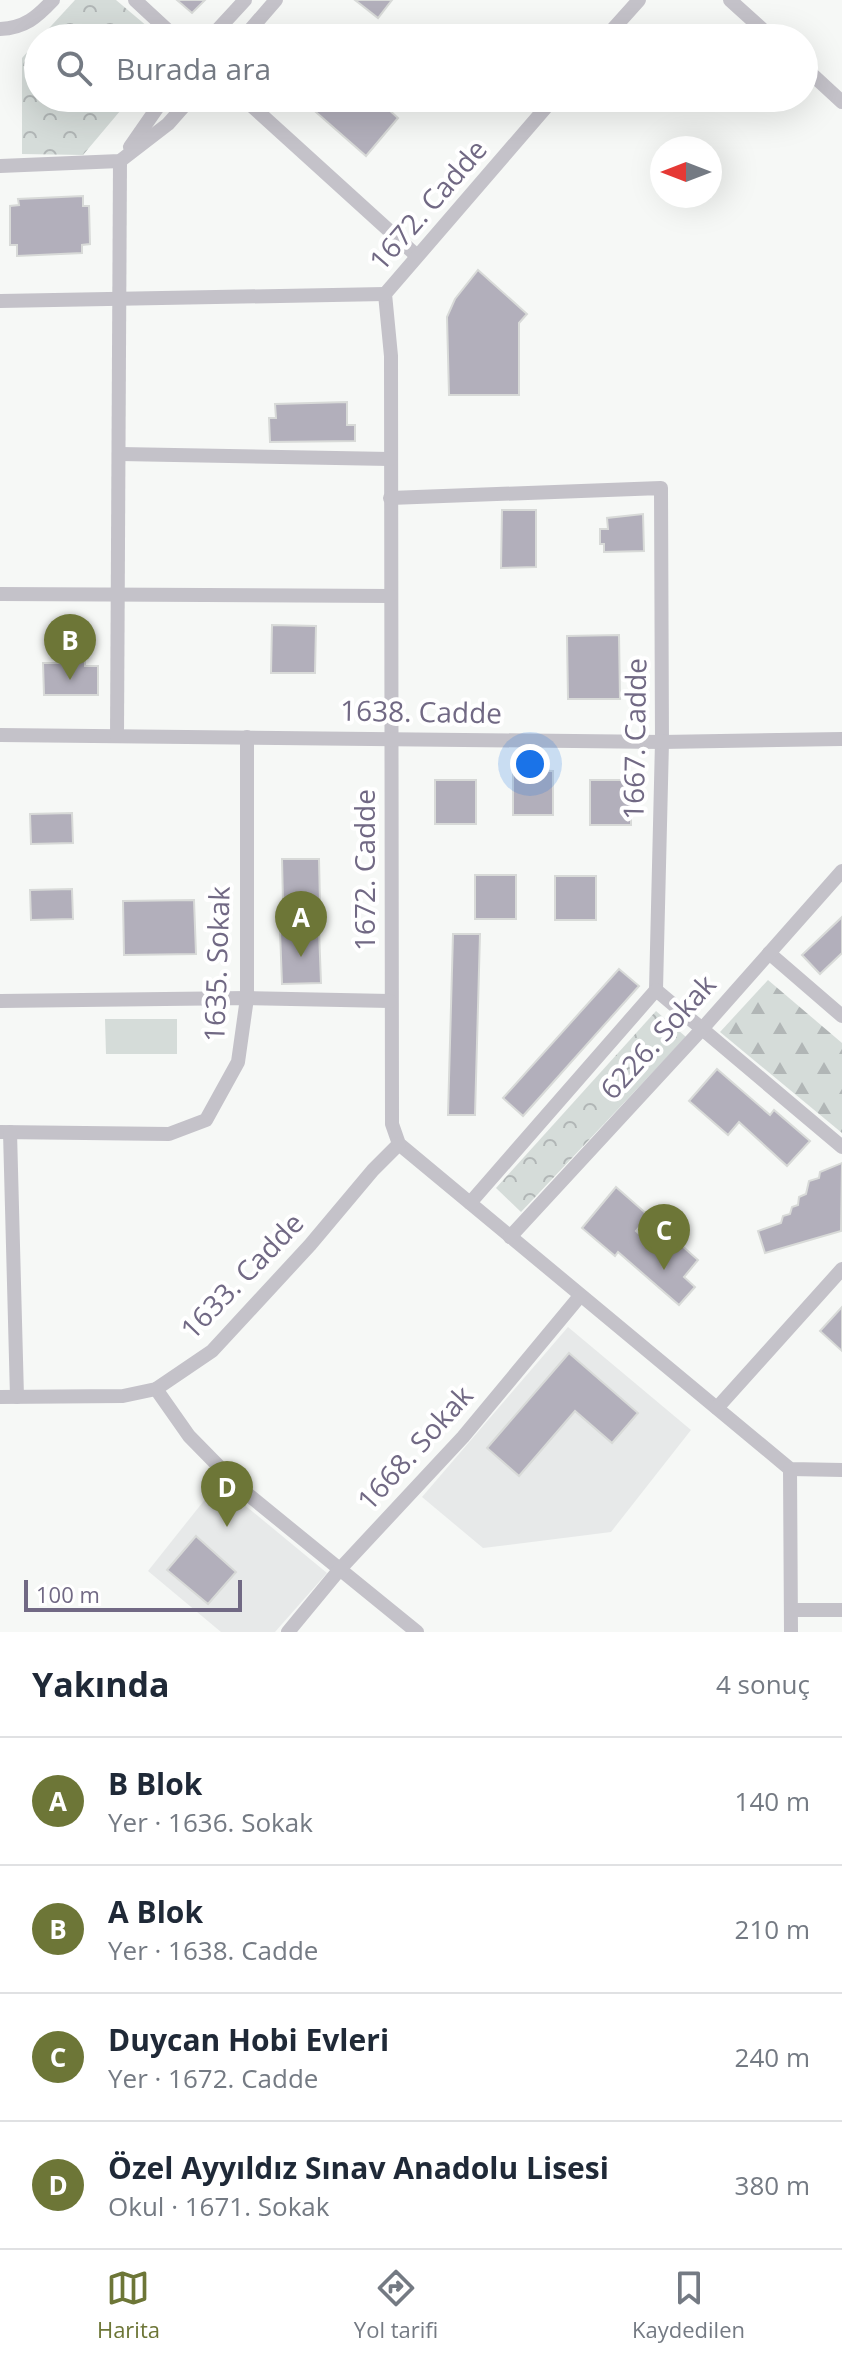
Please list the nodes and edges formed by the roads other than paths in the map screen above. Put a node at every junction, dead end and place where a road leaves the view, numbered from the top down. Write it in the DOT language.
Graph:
graph roads {
  1 [pos="53,0"];
  2 [pos="135,0"];
  3 [pos="245,0"];
  4 [pos="276,0"];
  5 [pos="639,0"];
  6 [pos="730,0"];
  7 [pos="26,24"];
  8 [pos="161,24"];
  9 [pos="223,24"];
  10 [pos="255,24"];
  11 [pos="618,24"];
  12 [pos="757,24"];
  13 [pos="24,25"];
  14 [pos="0,29"];
  15 [pos="818,80"];
  16 [pos="842,102"];
  17 [pos="154,112"];
  18 [pos="179,112"];
  19 [pos="258,112"];
  20 [pos="542,112"];
  21 [pos="120,161"];
  22 [pos="0,166"];
  23 [pos="417,256"];
  24 [pos="385,294"];
  25 [pos="120,298"];
  26 [pos="0,301"];
  27 [pos="120,454"];
  28 [pos="390,459"];
  29 [pos="390,498"];
  30 [pos="0,594"];
  31 [pos="120,594"];
  32 [pos="390,596"];
  33 [pos="0,735"];
  34 [pos="117,736"];
  35 [pos="247,737"];
  36 [pos="392,737"];
  37 [pos="842,739"];
  38 [pos="662,742"];
  39 [pos="842,871"];
  40 [pos="769,953"];
  41 [pos="656,990"];
  42 [pos="247,998"];
  43 [pos="0,1001"];
  44 [pos="390,1001"];
  45 [pos="842,1016"];
  46 [pos="702,1029"];
  47 [pos="5,1132"];
  48 [pos="399,1144"];
  49 [pos="842,1147"];
  50 [pos="470,1203"];
  51 [pos="510,1237"];
  52 [pos="842,1269"];
  53 [pos="580,1296"];
  54 [pos="156,1389"];
  55 [pos="0,1397"];
  56 [pos="17,1397"];
  57 [pos="717,1408"];
  58 [pos="790,1469"];
  59 [pos="842,1470"];
  60 [pos="340,1569"];
  61 [pos="791,1610"];
  62 [pos="842,1610"];
  63 [pos="288,1632"];
  64 [pos="417,1632"];
  65 [pos="791,1632"];
  1 -- 7 [label="street"];
  2 -- 8 [label="street"];
  3 -- 9 [label="street"];
  4 -- 10 [label="street"];
  5 -- 11 [label="street"];
  6 -- 12 [label="street"];
  13 -- 14 [label="street"];
  15 -- 16 [label="street"];
  17 -- 21 [label="street"];
  18 -- 21 [label="street"];
  19 -- 23 [label="street"];
  20 -- 23 [label="street, 1672. Cadde"];
  21 -- 22 [label="street"];
  21 -- 25 [label="street"];
  23 -- 24 [label="street, 1672. Cadde"];
  24 -- 25 [label="street"];
  24 -- 28 [label="street, 1672. Cadde"];
  25 -- 26 [label="street"];
  25 -- 27 [label="street"];
  27 -- 28 [label="street"];
  27 -- 31 [label="street"];
  28 -- 29 [label="street, 1672. Cadde"];
  29 -- 32 [label="street, 1672. Cadde"];
  29 -- 38 [label="street, 1667. Cadde"];
  30 -- 31 [label="street"];
  31 -- 32 [label="street"];
  31 -- 34 [label="street"];
  32 -- 36 [label="street, 1672. Cadde"];
  33 -- 34 [label="street, 1638. Cadde"];
  34 -- 35 [label="street, 1638. Cadde"];
  35 -- 36 [label="street, 1638. Cadde"];
  35 -- 42 [label="street, 1635. Sokak"];
  36 -- 38 [label="street, 1638. Cadde"];
  36 -- 44 [label="street, 1672. Cadde"];
  37 -- 38 [label="street, 1638. Cadde"];
  38 -- 41 [label="street, 1667. Cadde"];
  39 -- 40 [label="street, 6226. Sokak"];
  40 -- 45 [label="street"];
  40 -- 46 [label="street, 6226. Sokak"];
  41 -- 46 [label="street"];
  41 -- 50 [label="street"];
  42 -- 43 [label="street"];
  42 -- 44 [label="street"];
  42 -- 47 [label="street, 1635. Sokak"];
  44 -- 48 [label="street, 1672. Cadde"];
  46 -- 49 [label="street"];
  46 -- 51 [label="street, 6226. Sokak"];
  47 -- 56 [label="street"];
  48 -- 50 [label="street"];
  48 -- 54 [label="street, 1633. Cadde"];
  50 -- 51 [label="street"];
  51 -- 53 [label="street"];
  52 -- 57 [label="street"];
  53 -- 57 [label="street"];
  53 -- 60 [label="street, 1668. Sokak"];
  54 -- 56 [label="street, 1633. Cadde"];
  54 -- 60 [label="street"];
  55 -- 56 [label="street, 1633. Cadde"];
  57 -- 58 [label="street"];
  58 -- 59 [label="street"];
  58 -- 61 [label="street"];
  60 -- 63 [label="street, 1668. Sokak"];
  60 -- 64 [label="street"];
  61 -- 62 [label="street"];
  61 -- 65 [label="street"];
}
